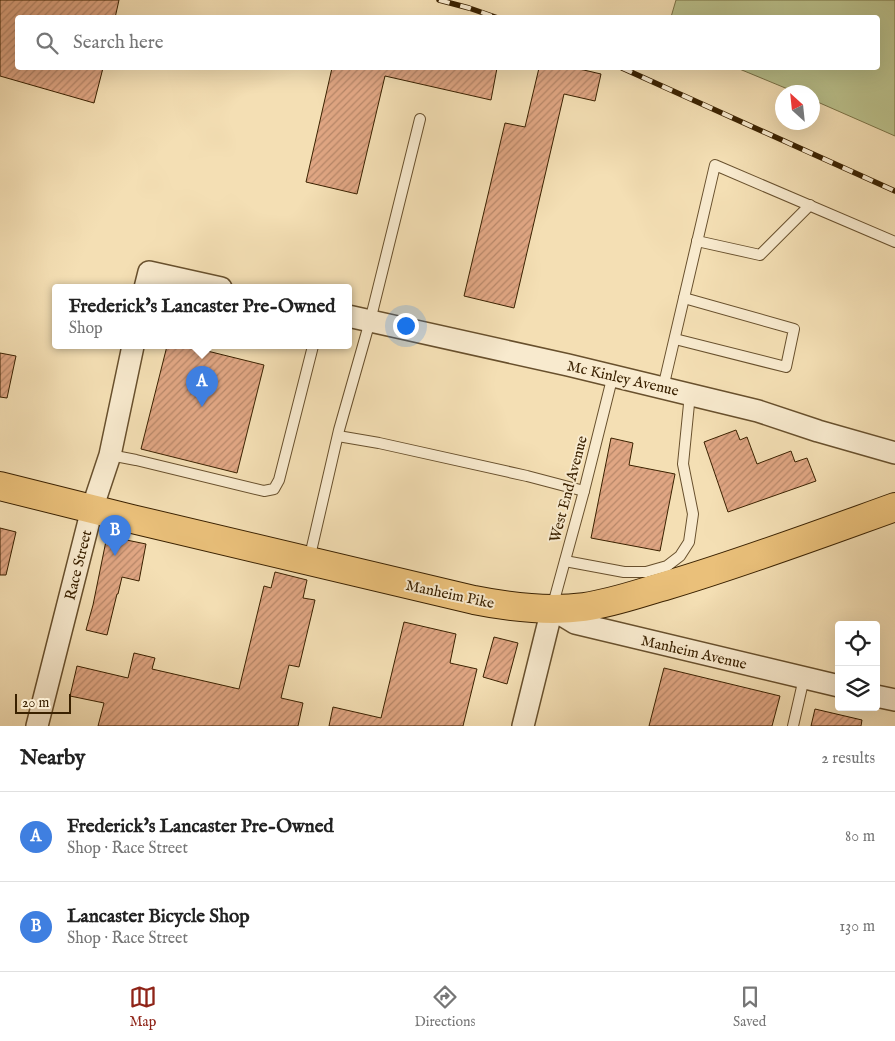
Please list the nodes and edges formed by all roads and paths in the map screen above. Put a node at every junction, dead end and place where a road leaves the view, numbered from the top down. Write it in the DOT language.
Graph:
graph roads {
  1 [pos="420,119"];
  2 [pos="810,205"];
  3 [pos="697,241"];
  4 [pos="895,242"];
  5 [pos="147,280"];
  6 [pos="184,284"];
  7 [pos="684,298"];
  8 [pos="352,317"];
  9 [pos="370,321"];
  10 [pos="675,339"];
  11 [pos="132,349"];
  12 [pos="312,349"];
  13 [pos="612,376"];
  14 [pos="663,388"];
  15 [pos="690,394"];
  16 [pos="338,436"];
  17 [pos="895,453"];
  18 [pos="110,455"];
  19 [pos="0,486"];
  20 [pos="584,491"];
  21 [pos="895,507"];
  22 [pos="92,509"];
  23 [pos="309,561"];
  24 [pos="565,561"];
  25 [pos="552,609"];
  26 [pos="804,678"];
  27 [pos="835,685"];
  28 [pos="880,697"];
  29 [pos="895,700"];
  30 [pos="37,726"];
  31 [pos="523,726"];
  32 [pos="793,726"];
  1 -- 9 [label="lane"];
  2 -- 3 [label="lane"];
  2 -- 3 [label="lane"];
  2 -- 4 [label="lane"];
  3 -- 7 [label="lane"];
  5 -- 6 [label="street"];
  7 -- 10 [label="lane"];
  7 -- 10 [label="lane"];
  8 -- 9 [label="street, Mc Kinley Avenue"];
  9 -- 13 [label="street, Mc Kinley Avenue"];
  9 -- 16 [label="lane"];
  10 -- 14 [label="lane"];
  11 -- 18 [label="street, Race Street"];
  12 -- 18 [label="lane"];
  13 -- 14 [label="street, Mc Kinley Avenue"];
  13 -- 20 [label="lane, West End Avenue"];
  14 -- 15 [label="street, Mc Kinley Avenue"];
  15 -- 17 [label="street, Mc Kinley Avenue"];
  15 -- 24 [label="lane"];
  16 -- 20 [label="lane"];
  16 -- 23 [label="lane"];
  18 -- 22 [label="street, Race Street"];
  19 -- 22 [label="main road, Manheim Pike"];
  20 -- 24 [label="lane, West End Avenue"];
  21 -- 25 [label="main road, Manheim Pike"];
  22 -- 23 [label="main road, Manheim Pike"];
  22 -- 30 [label="street, Race Street"];
  23 -- 25 [label="main road, Manheim Pike"];
  24 -- 25 [label="lane, West End Avenue"];
  25 -- 26 [label="street, Manheim Avenue"];
  25 -- 31 [label="street"];
  26 -- 27 [label="street, Manheim Avenue"];
  26 -- 32 [label="lane"];
  28 -- 29 [label="street"];
}
